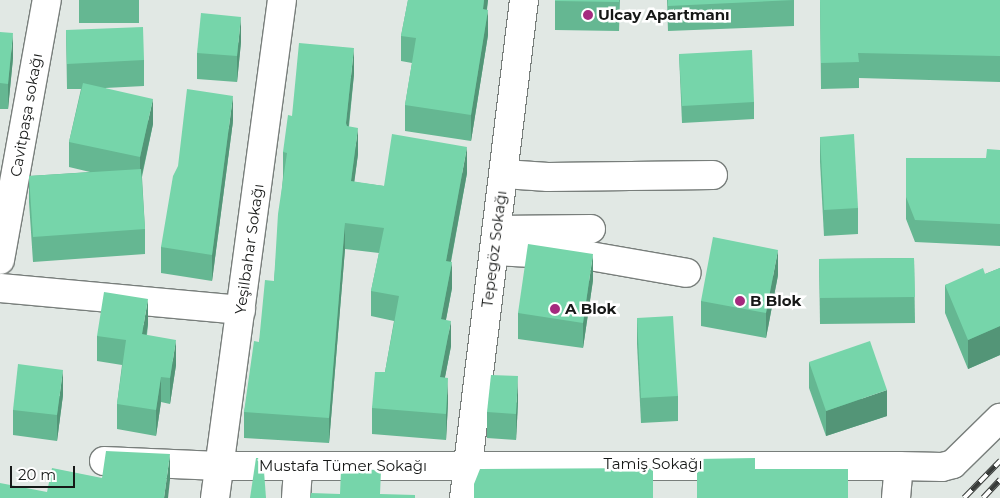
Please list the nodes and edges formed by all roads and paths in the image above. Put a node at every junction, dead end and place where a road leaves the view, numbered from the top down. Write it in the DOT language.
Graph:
graph roads {
  1 [pos="47,0"];
  2 [pos="282,0"];
  3 [pos="524,0"];
  4 [pos="504,174"];
  5 [pos="713,174"];
  6 [pos="591,229"];
  7 [pos="496,240"];
  8 [pos="0,260"];
  9 [pos="687,273"];
  10 [pos="0,288"];
  11 [pos="241,310"];
  12 [pos="1000,418"];
  13 [pos="104,461"];
  14 [pos="218,466"];
  15 [pos="298,466"];
  16 [pos="467,466"];
  17 [pos="899,466"];
  18 [pos="215,498"];
  19 [pos="296,498"];
  20 [pos="464,498"];
  21 [pos="896,498"];
  1 -- 8 [label="street, Cavitpaşa sokağı"];
  2 -- 11 [label="street, Yeşilbahar Sokağı"];
  3 -- 4 [label="street, Tepegöz Sokağı"];
  4 -- 5 [label="street"];
  4 -- 7 [label="street, Tepegöz Sokağı"];
  6 -- 7 [label="street"];
  7 -- 9 [label="street"];
  7 -- 16 [label="street, Tepegöz Sokağı"];
  10 -- 11 [label="street"];
  11 -- 14 [label="street, Yeşilbahar Sokağı"];
  12 -- 17 [label="street, Tamiş Sokağı"];
  13 -- 14 [label="street, Mustafa Tümer Sokağı"];
  14 -- 15 [label="street, Mustafa Tümer Sokağı"];
  14 -- 18 [label="street, Yeşilbahar Sokağı"];
  15 -- 16 [label="street, Mustafa Tümer Sokağı"];
  15 -- 19 [label="street"];
  16 -- 17 [label="street, Tamiş Sokağı"];
  16 -- 20 [label="street, Tepegöz Sokağı"];
  17 -- 21 [label="street"];
}
